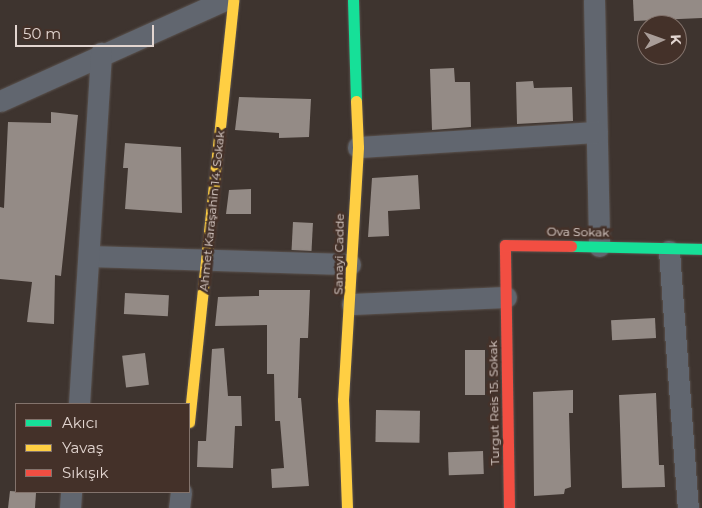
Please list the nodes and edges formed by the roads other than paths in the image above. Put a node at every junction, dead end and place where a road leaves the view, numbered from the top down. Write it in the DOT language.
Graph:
graph roads {
  1 [pos="225,0"];
  2 [pos="233,0"];
  3 [pos="353,0"];
  4 [pos="594,0"];
  5 [pos="101,53"];
  6 [pos="0,101"];
  7 [pos="597,132"];
  8 [pos="358,147"];
  9 [pos="599,246"];
  10 [pos="702,249"];
  11 [pos="669,251"];
  12 [pos="91,256"];
  13 [pos="207,263"];
  14 [pos="350,264"];
  15 [pos="506,297"];
  16 [pos="352,304"];
  17 [pos="79,403"];
  18 [pos="190,413"];
  19 [pos="71,493"];
  20 [pos="181,493"];
  21 [pos="70,508"];
  22 [pos="179,508"];
  23 [pos="347,508"];
  24 [pos="509,508"];
  25 [pos="688,508"];
  1 -- 5 [label="street"];
  2 -- 13 [label="street, Ahmet Karaşahin 14. Sokak"];
  3 -- 8 [label="street, Sanayi Cadde"];
  4 -- 7 [label="street"];
  5 -- 6 [label="street"];
  5 -- 12 [label="street"];
  7 -- 8 [label="street"];
  7 -- 9 [label="street"];
  8 -- 14 [label="street, Sanayi Cadde"];
  9 -- 11 [label="street, Ova Sokak"];
  9 -- 15 [label="street, Ova Sokak"];
  10 -- 11 [label="street, Ova Sokak"];
  11 -- 25 [label="street"];
  12 -- 13 [label="street"];
  12 -- 17 [label="street"];
  13 -- 14 [label="street"];
  13 -- 18 [label="street, Ahmet Karaşahin 14. Sokak"];
  14 -- 16 [label="street, Sanayi Cadde"];
  15 -- 16 [label="street"];
  15 -- 24 [label="street, Turgut Reis 15. Sokak"];
  16 -- 23 [label="street, Sanayi Cadde"];
  19 -- 21 [label="street"];
  20 -- 22 [label="street"];
}
